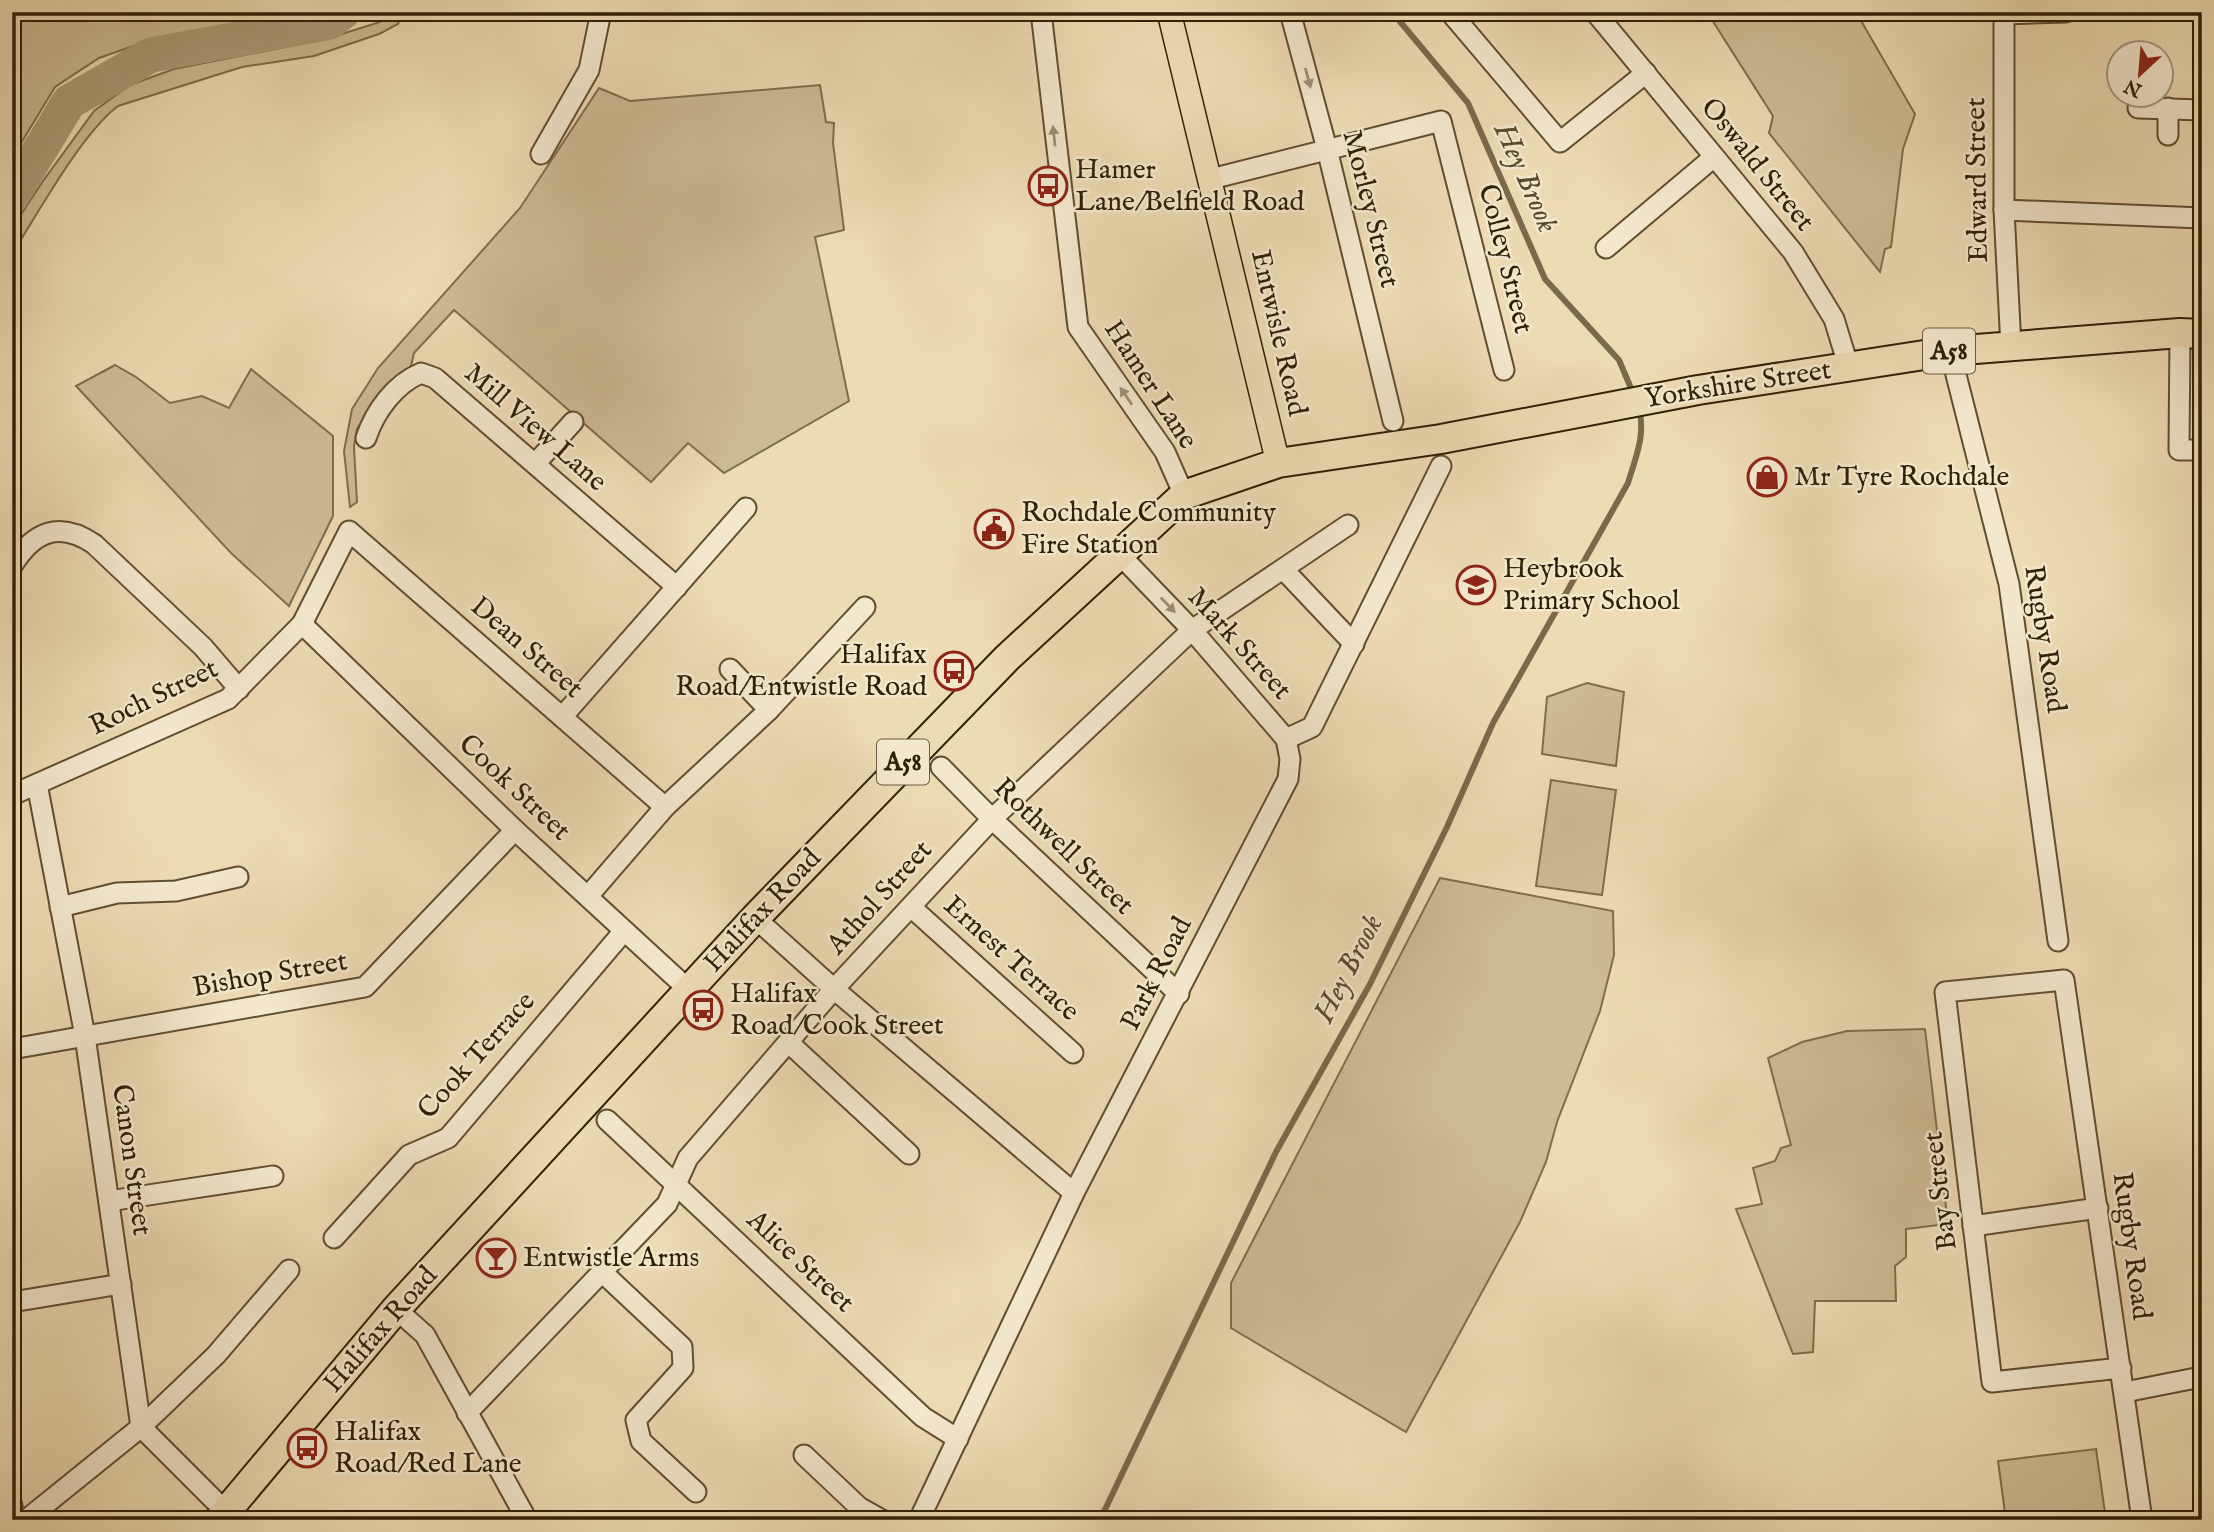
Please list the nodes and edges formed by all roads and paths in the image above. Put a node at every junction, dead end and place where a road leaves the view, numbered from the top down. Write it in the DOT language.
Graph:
graph roads {
  1 [pos="601,12"];
  2 [pos="1041,12"];
  3 [pos="1169,12"];
  4 [pos="1290,12"];
  5 [pos="1450,12"];
  6 [pos="1595,12"];
  7 [pos="2066,12"];
  8 [pos="2004,13"];
  9 [pos="1646,73"];
  10 [pos="2168,108"];
  11 [pos="2202,110"];
  12 [pos="2168,135"];
  13 [pos="1327,149"];
  14 [pos="541,154"];
  15 [pos="1714,157"];
  16 [pos="1211,179"];
  17 [pos="2004,210"];
  18 [pos="2202,218"];
  19 [pos="1606,248"];
  20 [pos="2191,333"];
  21 [pos="2011,347"];
  22 [pos="1951,351"];
  23 [pos="1849,368"];
  24 [pos="1504,370"];
  25 [pos="1393,421"];
  26 [pos="573,422"];
  27 [pos="366,438"];
  28 [pos="2202,450"];
  29 [pos="1278,463"];
  30 [pos="535,464"];
  31 [pos="1441,466"];
  32 [pos="1184,495"];
  33 [pos="746,508"];
  34 [pos="1348,525"];
  35 [pos="349,531"];
  36 [pos="1121,556"];
  37 [pos="12,566"];
  38 [pos="1283,570"];
  39 [pos="677,587"];
  40 [pos="864,607"];
  41 [pos="302,624"];
  42 [pos="1192,630"];
  43 [pos="1354,643"];
  44 [pos="730,669"];
  45 [pos="239,689"];
  46 [pos="769,710"];
  47 [pos="562,717"];
  48 [pos="1286,739"];
  49 [pos="942,767"];
  50 [pos="37,784"];
  51 [pos="12,795"];
  52 [pos="665,807"];
  53 [pos="992,819"];
  54 [pos="515,830"];
  55 [pos="238,877"];
  56 [pos="589,895"];
  57 [pos="911,906"];
  58 [pos="60,907"];
  59 [pos="754,918"];
  60 [pos="624,931"];
  61 [pos="2058,941"];
  62 [pos="2064,980"];
  63 [pos="834,989"];
  64 [pos="689,990"];
  65 [pos="1179,994"];
  66 [pos="85,1036"];
  67 [pos="788,1042"];
  68 [pos="12,1049"];
  69 [pos="1073,1053"];
  70 [pos="607,1120"];
  71 [pos="909,1154"];
  72 [pos="273,1175"];
  73 [pos="676,1183"];
  74 [pos="1074,1193"];
  75 [pos="109,1201"];
  76 [pos="2098,1208"];
  77 [pos="1973,1226"];
  78 [pos="334,1238"];
  79 [pos="289,1270"];
  80 [pos="601,1270"];
  81 [pos="121,1284"];
  82 [pos="12,1302"];
  83 [pos="396,1309"];
  84 [pos="2121,1368"];
  85 [pos="2201,1377"];
  86 [pos="2125,1392"];
  87 [pos="467,1413"];
  88 [pos="141,1426"];
  89 [pos="958,1439"];
  90 [pos="804,1455"];
  91 [pos="696,1492"];
  92 [pos="12,1506"];
  93 [pos="227,1517"];
  94 [pos="14,1520"];
  95 [pos="26,1520"];
  96 [pos="527,1520"];
  97 [pos="882,1520"];
  98 [pos="919,1520"];
  99 [pos="2142,1520"];
  1 -- 14 [label="street"];
  32 -- 2 [label="street, Hamer Lane, one-way"];
  3 -- 16 [label="main road, Entwisle Road"];
  4 -- 13 [label="street, Morley Street, one-way"];
  5 -- 9 [label="street"];
  6 -- 9 [label="street, Oswald Street"];
  7 -- 8 [label="street"];
  8 -- 17 [label="street, Edward Street"];
  9 -- 15 [label="street, Oswald Street"];
  10 -- 11 [label="street"];
  10 -- 12 [label="street"];
  13 -- 16 [label="street"];
  13 -- 24 [label="street, Colley Street"];
  13 -- 25 [label="street, Morley Street"];
  15 -- 19 [label="street"];
  15 -- 23 [label="street, Oswald Street"];
  16 -- 29 [label="main road, Entwisle Road"];
  17 -- 18 [label="street"];
  17 -- 21 [label="street, Edward Street"];
  20 -- 21 [label="highway, Yorkshire Street / A58"];
  20 -- 28 [label="street"];
  21 -- 22 [label="highway, Yorkshire Street / A58"];
  22 -- 23 [label="highway, Yorkshire Street / A58"];
  22 -- 61 [label="street, Rugby Road"];
  23 -- 29 [label="highway, Yorkshire Street / A58"];
  26 -- 30 [label="street"];
  27 -- 30 [label="street, Mill View Lane"];
  29 -- 32 [label="highway, Halifax Road / A58"];
  30 -- 39 [label="street, Mill View Lane"];
  31 -- 43 [label="street"];
  32 -- 36 [label="highway, Halifax Road / A58"];
  33 -- 39 [label="street"];
  34 -- 38 [label="street, Athol Street"];
  35 -- 41 [label="street, Roch Street"];
  35 -- 47 [label="street, Dean Street"];
  36 -- 42 [label="street, Mark Street, one-way"];
  36 -- 59 [label="highway, Halifax Road / A58"];
  37 -- 45 [label="street"];
  38 -- 42 [label="street, Athol Street"];
  38 -- 43 [label="street"];
  39 -- 47 [label="street"];
  40 -- 46 [label="street"];
  41 -- 45 [label="street, Roch Street"];
  41 -- 54 [label="street, Cook Street"];
  42 -- 48 [label="street, Mark Street"];
  42 -- 53 [label="street, Athol Street"];
  43 -- 48 [label="street"];
  44 -- 46 [label="street"];
  45 -- 50 [label="street, Roch Street"];
  46 -- 52 [label="street"];
  47 -- 52 [label="street, Dean Street"];
  48 -- 65 [label="street, Park Road"];
  49 -- 53 [label="street, Rothwell Street"];
  50 -- 51 [label="street, Roch Street"];
  50 -- 58 [label="street, Canon Street"];
  52 -- 56 [label="street"];
  53 -- 57 [label="street, Athol Street"];
  53 -- 65 [label="street, Rothwell Street"];
  54 -- 56 [label="street, Cook Street"];
  54 -- 66 [label="street, Bishop Street"];
  55 -- 58 [label="street"];
  56 -- 60 [label="street, Cook Street"];
  57 -- 63 [label="street, Athol Street"];
  57 -- 69 [label="street, Ernest Terrace"];
  58 -- 66 [label="street, Canon Street"];
  59 -- 63 [label="street"];
  59 -- 64 [label="highway, Halifax Road / A58"];
  60 -- 64 [label="street, Cook Street"];
  60 -- 78 [label="street, Cook Terrace"];
  62 -- 76 [label="street, Rugby Road"];
  62 -- 77 [label="street, Bay Street"];
  63 -- 67 [label="street, Athol Street"];
  63 -- 74 [label="street"];
  64 -- 83 [label="highway, Halifax Road / A58"];
  65 -- 74 [label="street, Park Road"];
  66 -- 68 [label="street, Bishop Street"];
  66 -- 75 [label="street, Canon Street"];
  67 -- 71 [label="street"];
  67 -- 73 [label="street, Athol Street"];
  70 -- 73 [label="street, Alice Street"];
  72 -- 75 [label="street"];
  73 -- 80 [label="street, Athol Street"];
  73 -- 89 [label="street, Alice Street"];
  74 -- 89 [label="street, Park Road"];
  75 -- 81 [label="street, Canon Street"];
  76 -- 77 [label="street"];
  76 -- 84 [label="street, Rugby Road"];
  77 -- 84 [label="street, Bay Street"];
  79 -- 88 [label="street"];
  80 -- 87 [label="street, Athol Street"];
  80 -- 91 [label="street"];
  81 -- 82 [label="street"];
  81 -- 88 [label="street, Canon Street"];
  83 -- 87 [label="street"];
  83 -- 93 [label="highway, Halifax Road / A58"];
  84 -- 86 [label="street, Rugby Road"];
  85 -- 86 [label="street"];
  86 -- 99 [label="street, Rugby Road"];
  87 -- 96 [label="street"];
  88 -- 93 [label="street"];
  88 -- 95 [label="street"];
  89 -- 98 [label="street, Park Road"];
  90 -- 97 [label="street"];
  92 -- 94 [label="street"];
}
